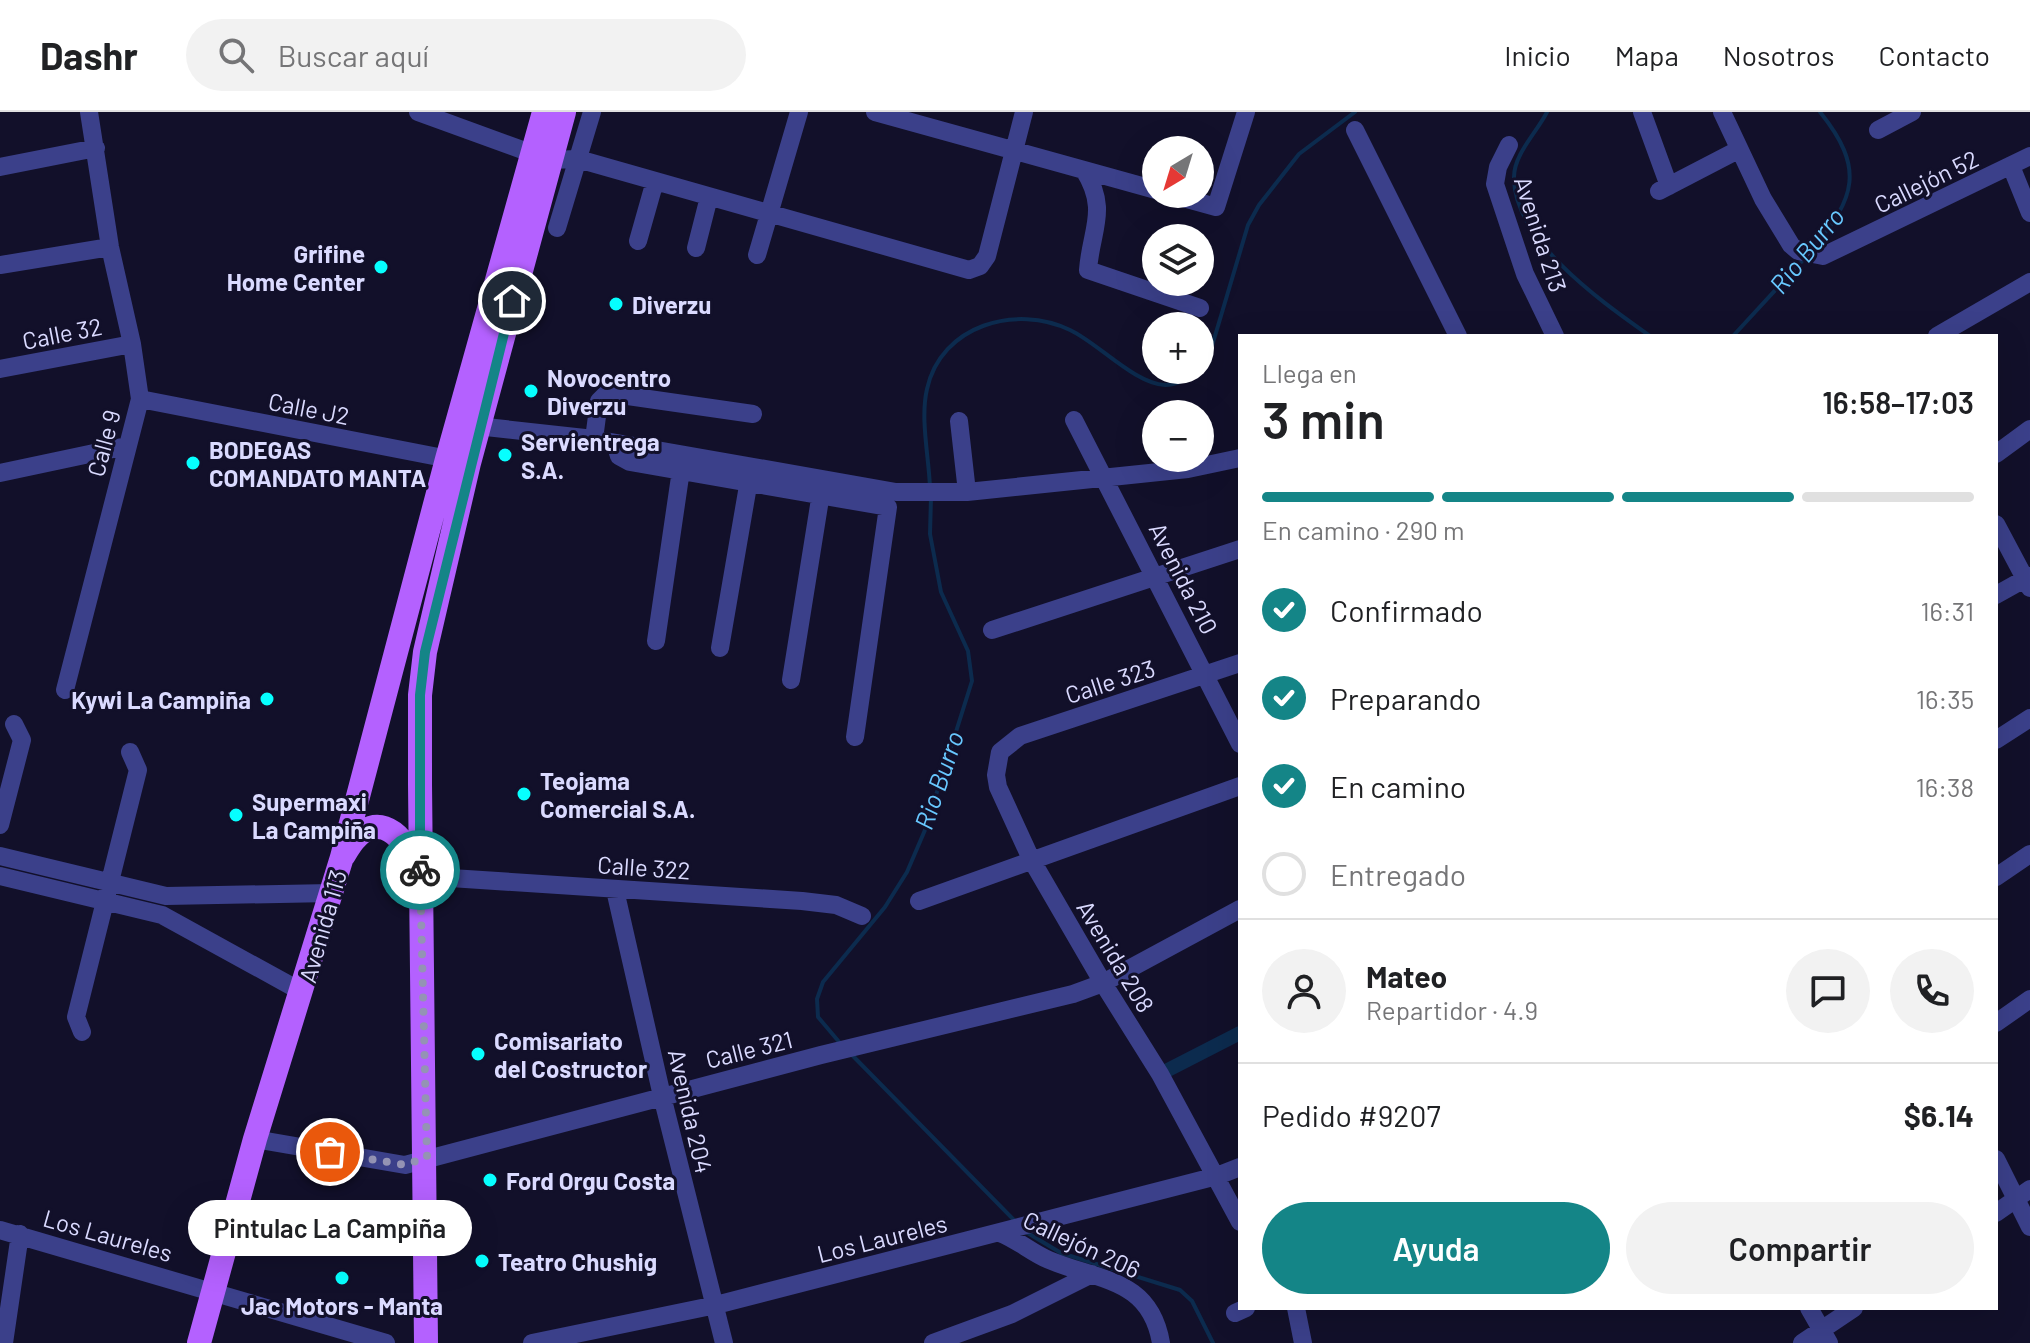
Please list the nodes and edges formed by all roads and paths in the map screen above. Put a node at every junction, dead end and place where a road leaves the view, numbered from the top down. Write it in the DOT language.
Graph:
graph roads {
  1 [pos="89,112"];
  2 [pos="418,112"];
  3 [pos="544,112"];
  4 [pos="564,112"];
  5 [pos="592,112"];
  6 [pos="799,112"];
  7 [pos="875,112"];
  8 [pos="1024,112"];
  9 [pos="1246,112"];
  10 [pos="1642,112"];
  11 [pos="1722,112"];
  12 [pos="1912,112"];
  13 [pos="1355,130"];
  14 [pos="1878,130"];
  15 [pos="1509,145"];
  16 [pos="96,148"];
  17 [pos="1738,150"];
  18 [pos="1013,151"];
  19 [pos="2030,156"];
  20 [pos="540,157"];
  21 [pos="578,159"];
  22 [pos="2011,166"];
  23 [pos="0,167"];
  24 [pos="1084,170"];
  25 [pos="655,181"];
  26 [pos="1142,186"];
  27 [pos="709,197"];
  28 [pos="1214,206"];
  29 [pos="769,213"];
  30 [pos="2030,213"];
  31 [pos="557,228"];
  32 [pos="638,241"];
  33 [pos="110,247"];
  34 [pos="696,248"];
  35 [pos="757,255"];
  36 [pos="0,265"];
  37 [pos="2030,282"];
  38 [pos="1200,308"];
  39 [pos="1457,334"];
  40 [pos="1554,334"];
  41 [pos="1940,334"];
  42 [pos="132,344"];
  43 [pos="0,369"];
  44 [pos="140,399"];
  45 [pos="753,414"];
  46 [pos="1074,420"];
  47 [pos="959,421"];
  48 [pos="468,425"];
  49 [pos="2030,429"];
  50 [pos="594,439"];
  51 [pos="615,443"];
  52 [pos="127,446"];
  53 [pos="1998,453"];
  54 [pos="1238,458"];
  55 [pos="458,461"];
  56 [pos="681,470"];
  57 [pos="0,473"];
  58 [pos="1105,478"];
  59 [pos="749,480"];
  60 [pos="967,492"];
  61 [pos="821,493"];
  62 [pos="1998,528"];
  63 [pos="1238,550"];
  64 [pos="1157,578"];
  65 [pos="2028,581"];
  66 [pos="1998,594"];
  67 [pos="992,630"];
  68 [pos="656,641"];
  69 [pos="720,648"];
  70 [pos="1238,664"];
  71 [pos="1206,675"];
  72 [pos="791,680"];
  73 [pos="65,690"];
  74 [pos="2030,718"];
  75 [pos="14,724"];
  76 [pos="855,737"];
  77 [pos="1998,739"];
  78 [pos="1238,740"];
  79 [pos="130,752"];
  80 [pos="1000,752"];
  81 [pos="1238,787"];
  82 [pos="0,825"];
  83 [pos="2030,854"];
  84 [pos="0,856"];
  85 [pos="342,857"];
  86 [pos="1031,859"];
  87 [pos="0,876"];
  88 [pos="420,876"];
  89 [pos="1998,876"];
  90 [pos="615,890"];
  91 [pos="107,892"];
  92 [pos="331,893"];
  93 [pos="180,896"];
  94 [pos="919,901"];
  95 [pos="1238,910"];
  96 [pos="862,916"];
  97 [pos="174,922"];
  98 [pos="1103,983"];
  99 [pos="302,992"];
  100 [pos="2030,999"];
  101 [pos="1998,1022"];
  102 [pos="82,1032"];
  103 [pos="662,1096"];
  104 [pos="255,1139"];
  105 [pos="427,1157"];
  106 [pos="1998,1164"];
  107 [pos="1238,1168"];
  108 [pos="1217,1176"];
  109 [pos="2030,1189"];
  110 [pos="2014,1201"];
  111 [pos="1998,1212"];
  112 [pos="1238,1218"];
  113 [pos="2030,1227"];
  114 [pos="0,1230"];
  115 [pos="1006,1231"];
  116 [pos="20,1234"];
  117 [pos="1092,1274"];
  118 [pos="213,1291"];
  119 [pos="716,1305"];
  120 [pos="1296,1310"];
  121 [pos="1810,1310"];
  122 [pos="1852,1310"];
  123 [pos="1825,1337"];
  124 [pos="4,1343"];
  125 [pos="199,1343"];
  126 [pos="386,1343"];
  127 [pos="426,1343"];
  128 [pos="532,1343"];
  129 [pos="724,1343"];
  130 [pos="933,1343"];
  131 [pos="1161,1343"];
  132 [pos="1303,1343"];
  133 [pos="1802,1343"];
  1 -- 16 [label="street, Calle 9"];
  2 -- 20 [label="street"];
  3 -- 20 [label="main road"];
  4 -- 20 [label="main road"];
  5 -- 21 [label="street"];
  6 -- 29 [label="street"];
  7 -- 18 [label="street"];
  8 -- 18 [label="street"];
  9 -- 28 [label="street"];
  10 -- 17 [label="street"];
  11 -- 17 [label="street"];
  12 -- 14 [label="street"];
  13 -- 39 [label="street"];
  15 -- 40 [label="street, Avenida 213"];
  16 -- 23 [label="street"];
  16 -- 33 [label="street, Calle 9"];
  17 -- 22 [label="street, Callejón 52"];
  18 -- 24 [label="street"];
  18 -- 29 [label="street"];
  19 -- 22 [label="street, Callejón 52"];
  20 -- 21 [label="street"];
  20 -- 48 [label="main road"];
  21 -- 25 [label="street"];
  21 -- 31 [label="street"];
  22 -- 30 [label="street"];
  24 -- 26 [label="street"];
  24 -- 38 [label="street"];
  25 -- 27 [label="street"];
  25 -- 32 [label="street"];
  27 -- 29 [label="street"];
  27 -- 34 [label="street"];
  29 -- 35 [label="street"];
  33 -- 36 [label="street"];
  33 -- 42 [label="street, Calle 9"];
  37 -- 41 [label="street"];
  42 -- 43 [label="street, Calle 32"];
  42 -- 44 [label="street, Calle 9"];
  44 -- 52 [label="street, Calle 9"];
  44 -- 55 [label="street, Calle J2"];
  45 -- 50 [label="street"];
  46 -- 58 [label="street, Avenida 210"];
  47 -- 60 [label="street"];
  48 -- 50 [label="street"];
  48 -- 55 [label="main road"];
  49 -- 53 [label="street"];
  50 -- 51 [label="street"];
  51 -- 56 [label="street"];
  51 -- 60 [label="street"];
  52 -- 57 [label="street"];
  52 -- 73 [label="street, Calle 9"];
  54 -- 58 [label="street"];
  55 -- 85 [label="main road, Avenida 113"];
  55 -- 88 [label="main road"];
  56 -- 59 [label="street"];
  56 -- 68 [label="street"];
  58 -- 60 [label="street"];
  58 -- 64 [label="street, Avenida 210"];
  59 -- 61 [label="street"];
  59 -- 69 [label="street"];
  61 -- 72 [label="street"];
  61 -- 76 [label="street"];
  62 -- 65 [label="street"];
  63 -- 64 [label="street"];
  64 -- 67 [label="street"];
  64 -- 71 [label="street, Avenida 210"];
  65 -- 66 [label="street"];
  70 -- 71 [label="street, Calle 323"];
  71 -- 78 [label="street, Avenida 210"];
  71 -- 80 [label="street, Calle 323"];
  74 -- 77 [label="street"];
  75 -- 82 [label="street"];
  79 -- 91 [label="street"];
  80 -- 86 [label="street, Avenida 208"];
  81 -- 86 [label="street"];
  83 -- 89 [label="street"];
  84 -- 91 [label="street"];
  85 -- 88 [label="main road"];
  85 -- 92 [label="main road, Avenida 113"];
  86 -- 94 [label="street"];
  86 -- 98 [label="street, Avenida 208"];
  87 -- 91 [label="street"];
  88 -- 90 [label="street, Calle 322"];
  88 -- 105 [label="main road"];
  90 -- 96 [label="street, Calle 322"];
  90 -- 103 [label="street, Avenida 204"];
  91 -- 93 [label="street"];
  91 -- 97 [label="street"];
  91 -- 102 [label="street"];
  92 -- 93 [label="street"];
  92 -- 99 [label="main road, Avenida 113"];
  93 -- 97 [label="street"];
  95 -- 98 [label="street, Calle 321"];
  97 -- 99 [label="street"];
  98 -- 103 [label="street, Calle 321"];
  98 -- 108 [label="street, Avenida 208"];
  99 -- 104 [label="main road, Avenida 113"];
  100 -- 101 [label="street"];
  103 -- 105 [label="street, Calle 321"];
  103 -- 119 [label="street, Avenida 204"];
  104 -- 105 [label="street, Calle 321"];
  104 -- 118 [label="main road, Avenida 113"];
  105 -- 127 [label="main road"];
  106 -- 110 [label="street"];
  107 -- 108 [label="street, Los Laureles"];
  108 -- 112 [label="street, Avenida 208"];
  108 -- 115 [label="street, Los Laureles"];
  109 -- 110 [label="street"];
  110 -- 111 [label="street"];
  110 -- 113 [label="street"];
  114 -- 116 [label="street, Los Laureles"];
  115 -- 117 [label="street, Callejón 206"];
  115 -- 119 [label="street, Los Laureles"];
  116 -- 118 [label="street, Los Laureles"];
  116 -- 124 [label="street"];
  117 -- 130 [label="street"];
  117 -- 131 [label="street, Callejón 206"];
  118 -- 125 [label="main road, Avenida 113"];
  118 -- 126 [label="street, Los Laureles"];
  119 -- 128 [label="street, Los Laureles"];
  119 -- 129 [label="street, Avenida 204"];
  120 -- 132 [label="street"];
  121 -- 123 [label="street"];
  122 -- 123 [label="street"];
  123 -- 133 [label="street"];
}
